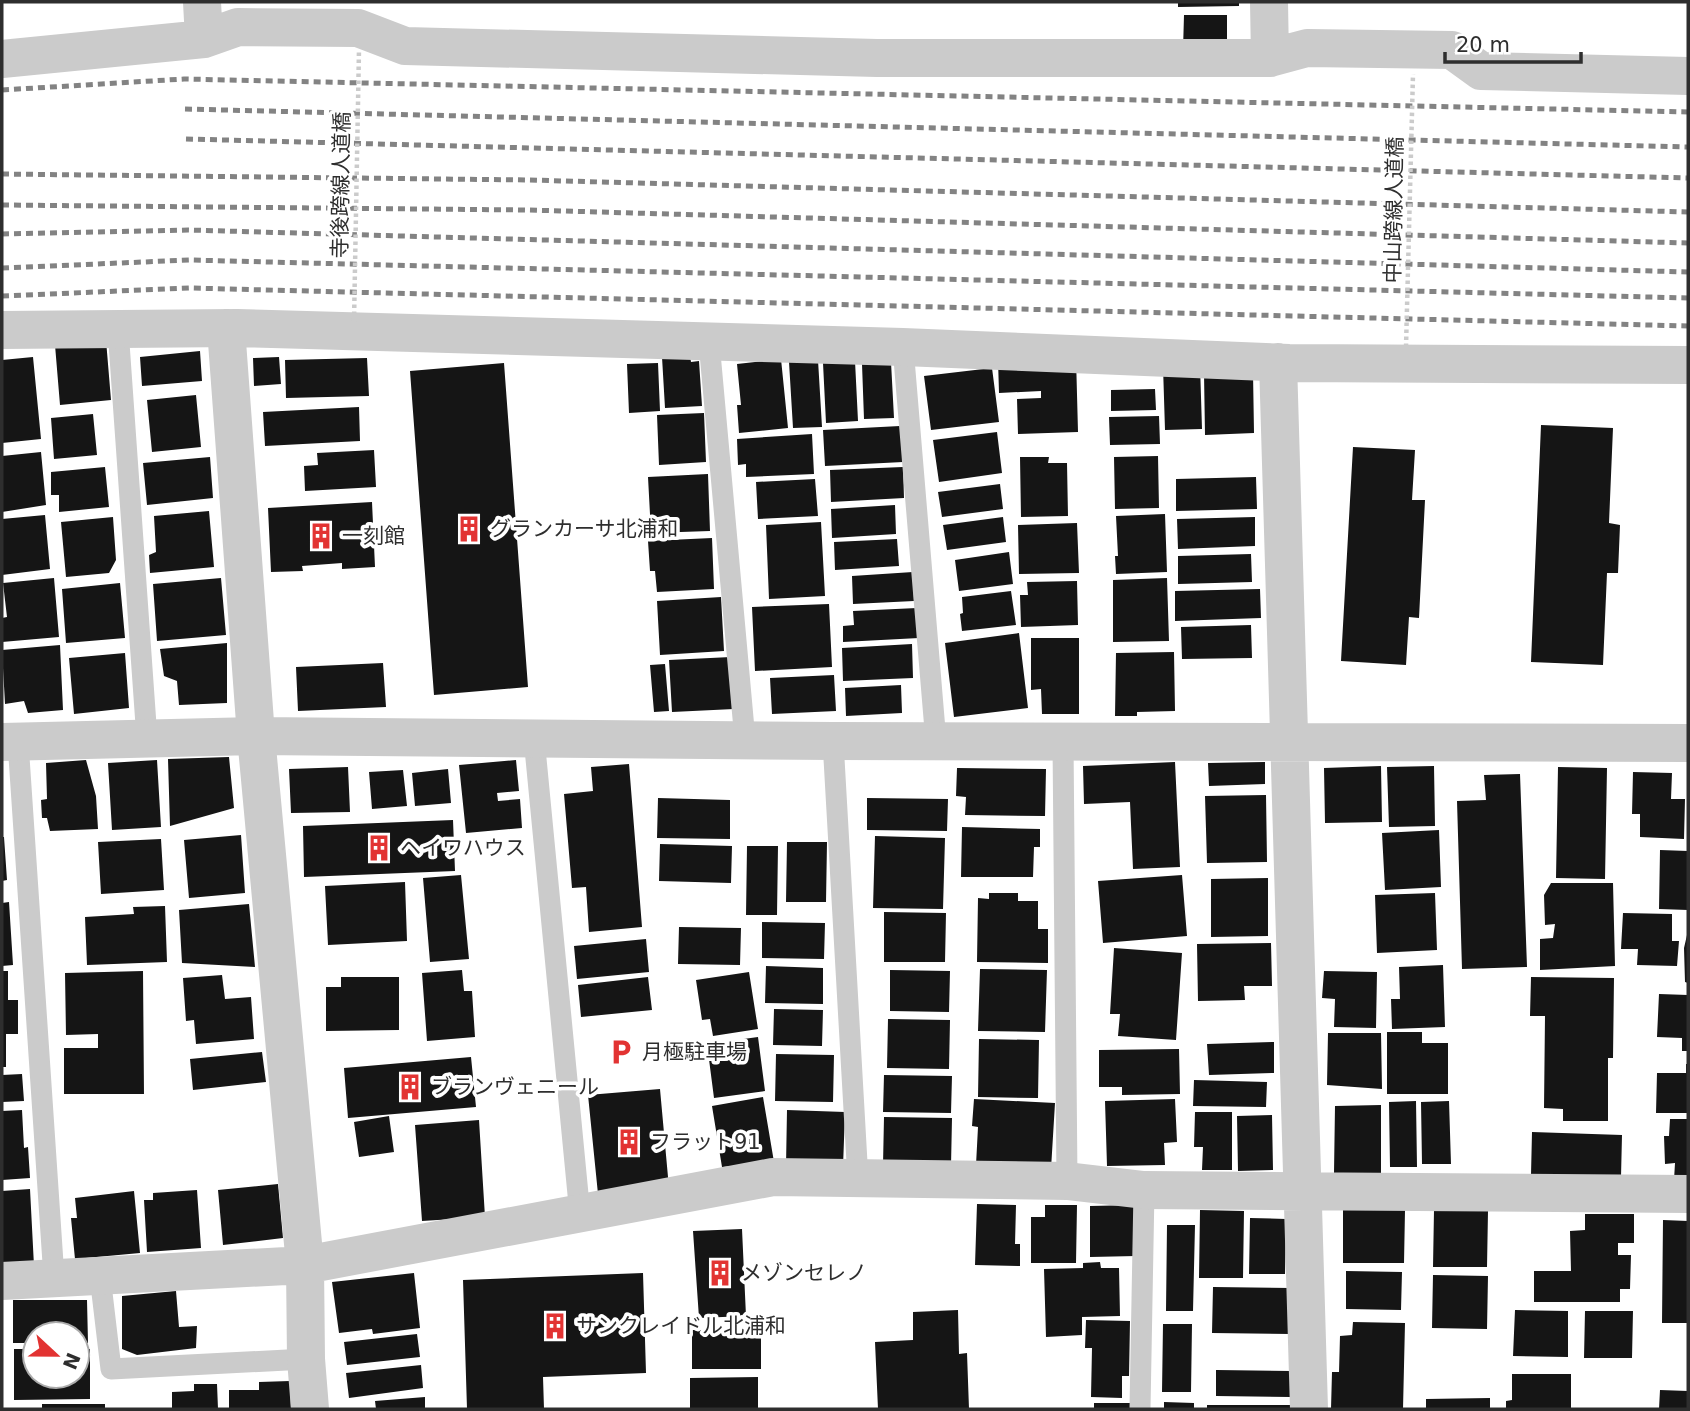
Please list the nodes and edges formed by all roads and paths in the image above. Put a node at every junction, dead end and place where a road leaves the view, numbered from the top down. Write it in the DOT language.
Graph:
graph roads {
  1 [pos="202,2"];
  2 [pos="1269,2"];
  3 [pos="204,39"];
  4 [pos="359,49"];
  5 [pos="1270,58"];
  6 [pos="2,59"];
  7 [pos="1413,74"];
  8 [pos="1688,76"];
  9 [pos="354,321"];
  10 [pos="226,328"];
  11 [pos="118,329"];
  12 [pos="2,330"];
  13 [pos="709,341"];
  14 [pos="903,347"];
  15 [pos="1406,347"];
  16 [pos="1278,362"];
  17 [pos="1688,365"];
  18 [pos="256,736"];
  19 [pos="534,738"];
  20 [pos="147,739"];
  21 [pos="745,740"];
  22 [pos="833,741"];
  23 [pos="10,742"];
  24 [pos="936,742"];
  25 [pos="1063,742"];
  26 [pos="1289,742"];
  27 [pos="1688,743"];
  28 [pos="858,1180"];
  29 [pos="1067,1181"];
  30 [pos="1144,1190"];
  31 [pos="1303,1192"];
  32 [pos="1688,1194"];
  33 [pos="580,1215"];
  34 [pos="305,1265"];
  35 [pos="100,1276"];
  36 [pos="54,1278"];
  37 [pos="2,1281"];
  38 [pos="306,1359"];
  39 [pos="310,1409"];
  40 [pos="1140,1409"];
  41 [pos="1309,1409"];
  1 -- 3 [label="street"];
  2 -- 5 [label="street"];
  3 -- 5 [label="street"];
  3 -- 6 [label="street"];
  4 -- 9 [label="path, 寺後跨線人道橋, bridge"];
  5 -- 8 [label="street"];
  7 -- 15 [label="path, 中山跨線人道橋, bridge"];
  10 -- 11 [label="street"];
  10 -- 13 [label="street"];
  10 -- 18 [label="street"];
  11 -- 12 [label="street"];
  11 -- 20 [label="lane"];
  13 -- 14 [label="street"];
  13 -- 21 [label="lane"];
  14 -- 16 [label="street"];
  14 -- 24 [label="lane"];
  16 -- 17 [label="street"];
  16 -- 26 [label="street"];
  18 -- 19 [label="street"];
  18 -- 20 [label="street"];
  18 -- 34 [label="street"];
  19 -- 21 [label="street"];
  19 -- 33 [label="lane"];
  20 -- 23 [label="street"];
  21 -- 22 [label="street"];
  22 -- 24 [label="street"];
  22 -- 28 [label="lane"];
  23 -- 36 [label="lane"];
  24 -- 25 [label="street"];
  25 -- 26 [label="street"];
  25 -- 29 [label="lane"];
  26 -- 27 [label="street"];
  26 -- 31 [label="street"];
  28 -- 29 [label="street"];
  28 -- 33 [label="street"];
  29 -- 30 [label="street"];
  30 -- 31 [label="street"];
  30 -- 40 [label="lane"];
  31 -- 32 [label="street"];
  31 -- 41 [label="street"];
  33 -- 34 [label="street"];
  34 -- 35 [label="street"];
  34 -- 38 [label="street"];
  35 -- 36 [label="street"];
  35 -- 38 [label="lane"];
  36 -- 37 [label="street"];
  38 -- 39 [label="street"];
}
